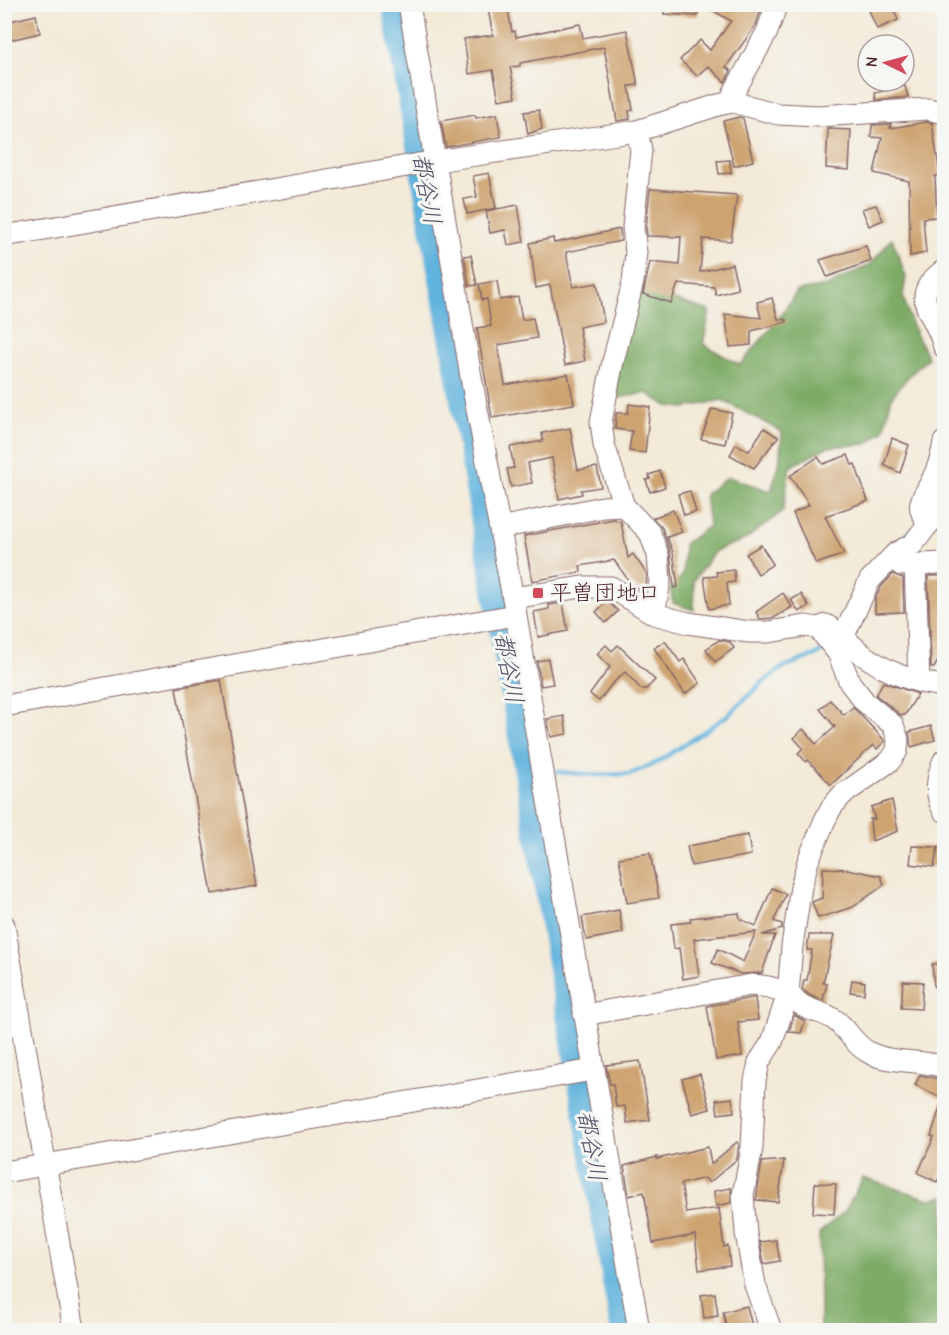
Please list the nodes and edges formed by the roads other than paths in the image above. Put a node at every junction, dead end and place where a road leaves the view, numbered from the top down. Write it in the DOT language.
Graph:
graph roads {
  1 [pos="409,4"];
  2 [pos="777,4"];
  3 [pos="733,102"];
  4 [pos="945,113"];
  5 [pos="637,131"];
  6 [pos="427,162"];
  7 [pos="4,236"];
  8 [pos="945,270"];
  9 [pos="945,347"];
  10 [pos="945,442"];
  11 [pos="945,497"];
  12 [pos="624,506"];
  13 [pos="926,519"];
  14 [pos="500,528"];
  15 [pos="885,563"];
  16 [pos="945,563"];
  17 [pos="915,564"];
  18 [pos="508,612"];
  19 [pos="654,614"];
  20 [pos="818,628"];
  21 [pos="843,637"];
  22 [pos="919,681"];
  23 [pos="945,686"];
  24 [pos="4,706"];
  25 [pos="945,760"];
  26 [pos="945,811"];
  27 [pos="4,926"];
  28 [pos="788,994"];
  29 [pos="584,1015"];
  30 [pos="945,1067"];
  31 [pos="585,1071"];
  32 [pos="45,1165"];
  33 [pos="4,1173"];
  34 [pos="74,1330"];
  35 [pos="639,1330"];
  36 [pos="771,1330"];
  1 -- 6 [label="street"];
  2 -- 3 [label="street"];
  3 -- 4 [label="street"];
  3 -- 5 [label="street"];
  5 -- 6 [label="street"];
  5 -- 12 [label="street"];
  6 -- 7 [label="street"];
  6 -- 14 [label="street"];
  8 -- 9 [label="street"];
  10 -- 13 [label="street"];
  11 -- 13 [label="street"];
  12 -- 14 [label="street"];
  12 -- 19 [label="street"];
  13 -- 15 [label="street"];
  14 -- 18 [label="street"];
  15 -- 17 [label="street"];
  15 -- 21 [label="street"];
  16 -- 17 [label="street"];
  17 -- 22 [label="street"];
  18 -- 19 [label="street"];
  18 -- 24 [label="street"];
  18 -- 29 [label="street"];
  19 -- 20 [label="street"];
  20 -- 21 [label="street"];
  20 -- 28 [label="street"];
  21 -- 22 [label="street"];
  22 -- 23 [label="street"];
  25 -- 26 [label="street"];
  27 -- 32 [label="street"];
  28 -- 29 [label="street"];
  28 -- 30 [label="street"];
  28 -- 36 [label="street"];
  29 -- 31 [label="street"];
  31 -- 32 [label="street"];
  31 -- 35 [label="street"];
  32 -- 33 [label="street"];
  32 -- 34 [label="street"];
}
